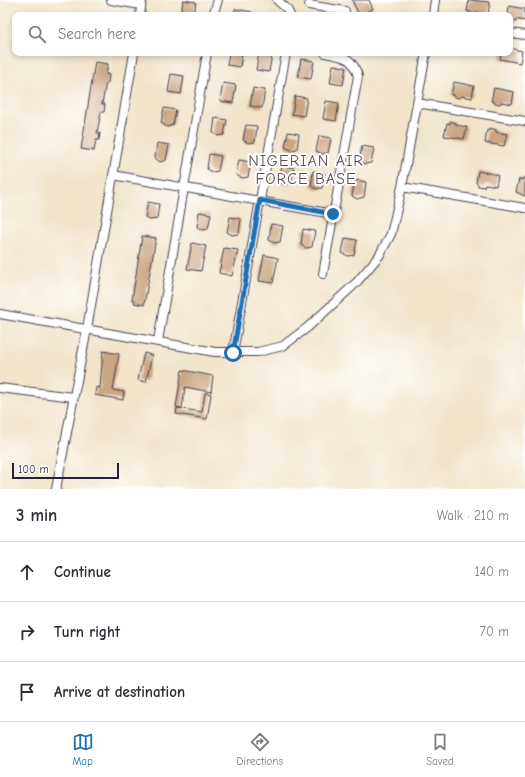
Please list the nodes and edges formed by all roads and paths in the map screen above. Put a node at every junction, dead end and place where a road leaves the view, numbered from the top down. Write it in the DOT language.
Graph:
graph roads {
  1 [pos="111,0"];
  2 [pos="218,0"];
  3 [pos="277,0"];
  4 [pos="435,0"];
  5 [pos="142,2"];
  6 [pos="309,4"];
  7 [pos="345,11"];
  8 [pos="140,12"];
  9 [pos="214,12"];
  10 [pos="289,12"];
  11 [pos="328,12"];
  12 [pos="433,12"];
  13 [pos="513,33"];
  14 [pos="525,35"];
  15 [pos="133,56"];
  16 [pos="206,56"];
  17 [pos="285,56"];
  18 [pos="338,56"];
  19 [pos="425,56"];
  20 [pos="417,103"];
  21 [pos="525,121"];
  22 [pos="113,175"];
  23 [pos="184,187"];
  24 [pos="402,187"];
  25 [pos="260,200"];
  26 [pos="525,208"];
  27 [pos="333,214"];
  28 [pos="323,274"];
  29 [pos="0,314"];
  30 [pos="87,329"];
  31 [pos="158,341"];
  32 [pos="233,353"];
  33 [pos="0,388"];
  34 [pos="72,397"];
  35 [pos="56,489"];
  1 -- 5 [label="street"];
  2 -- 9 [label="street"];
  3 -- 10 [label="street"];
  4 -- 12 [label="street"];
  5 -- 8 [label="street"];
  6 -- 11 [label="street"];
  7 -- 11 [label="street"];
  13 -- 14 [label="street"];
  15 -- 22 [label="street"];
  16 -- 23 [label="street"];
  17 -- 25 [label="street"];
  18 -- 27 [label="street"];
  19 -- 20 [label="street"];
  20 -- 21 [label="street"];
  20 -- 24 [label="street"];
  22 -- 23 [label="street"];
  22 -- 30 [label="street"];
  23 -- 25 [label="street"];
  23 -- 31 [label="street"];
  24 -- 26 [label="street"];
  24 -- 32 [label="street"];
  25 -- 27 [label="street"];
  25 -- 32 [label="street"];
  27 -- 28 [label="street"];
  29 -- 30 [label="street"];
  30 -- 31 [label="street"];
  30 -- 34 [label="street"];
  31 -- 32 [label="street"];
  33 -- 34 [label="street"];
  34 -- 35 [label="street"];
}
